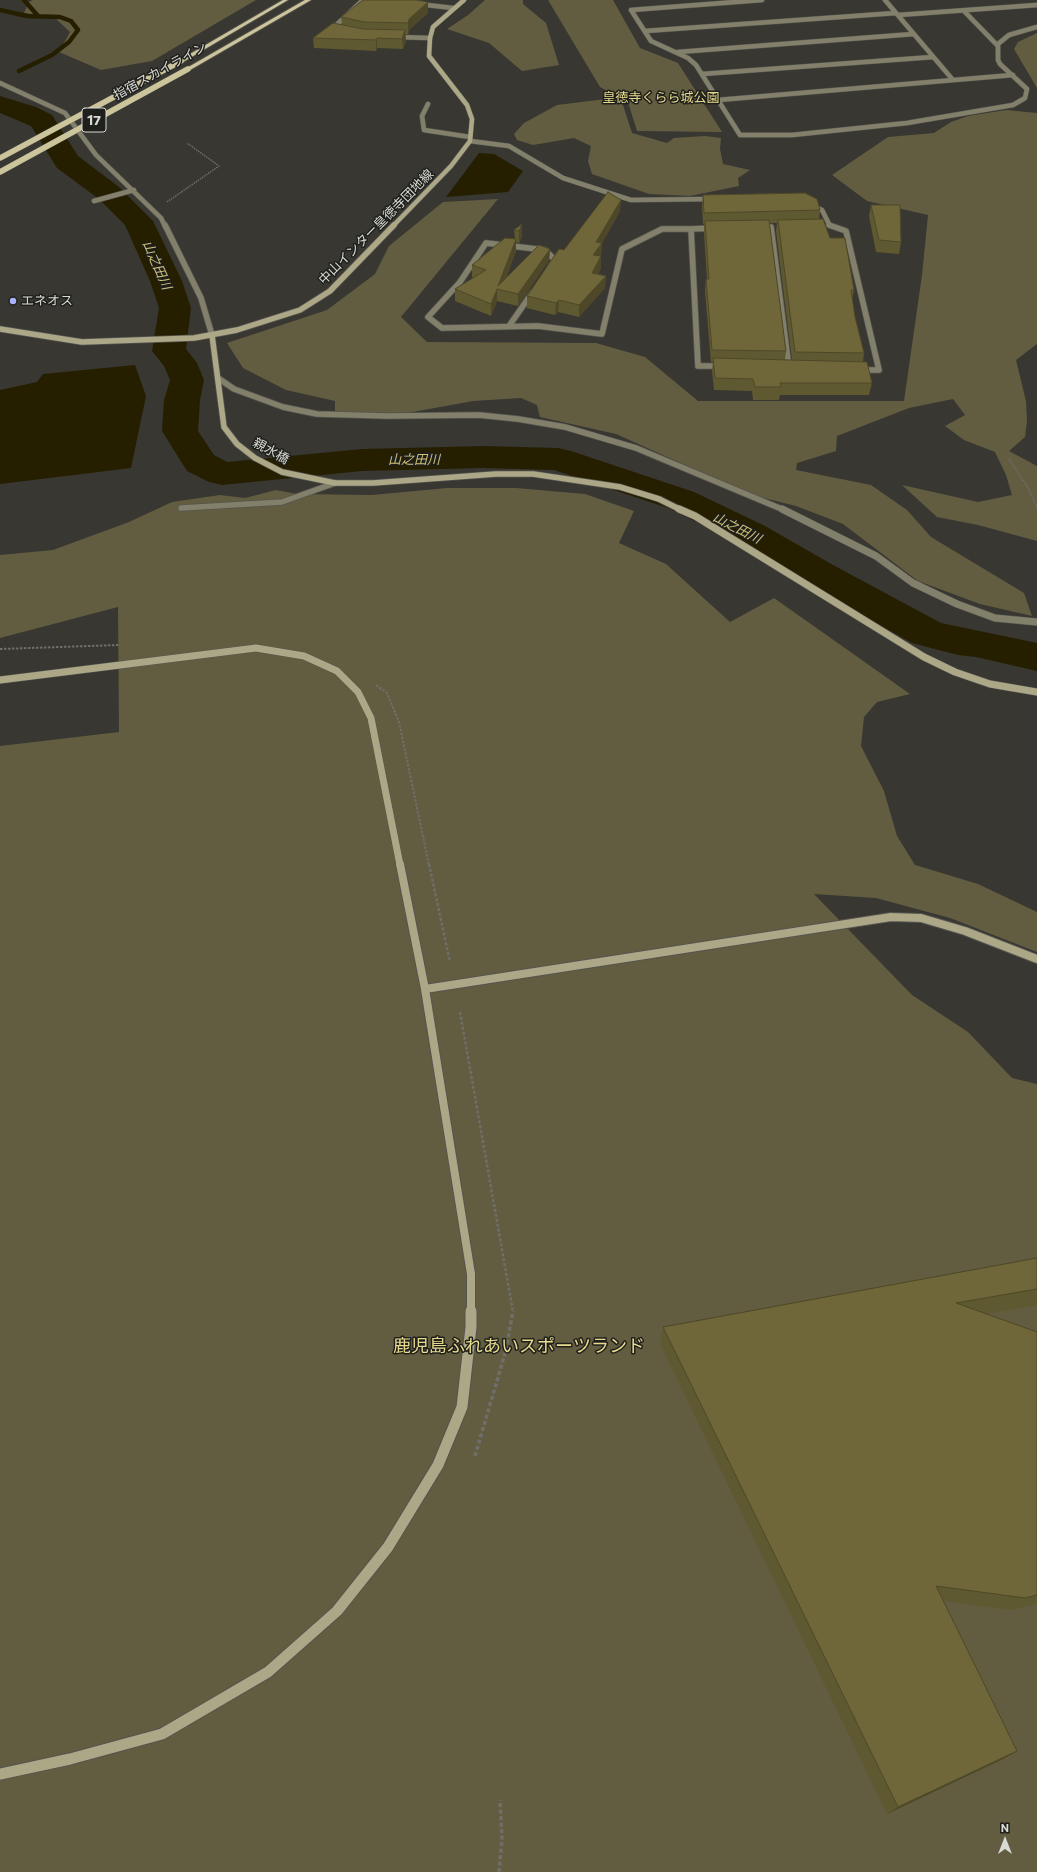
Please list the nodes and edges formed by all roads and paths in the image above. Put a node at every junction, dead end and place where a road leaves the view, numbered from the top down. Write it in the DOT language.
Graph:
graph roads {
  1 [pos="286,0"];
  2 [pos="309,0"];
  3 [pos="364,0"];
  4 [pos="464,0"];
  5 [pos="762,0"];
  6 [pos="885,0"];
  7 [pos="414,3"];
  8 [pos="1037,5"];
  9 [pos="453,8"];
  10 [pos="964,11"];
  11 [pos="897,14"];
  12 [pos="1037,27"];
  13 [pos="338,30"];
  14 [pos="645,31"];
  15 [pos="914,34"];
  16 [pos="386,36"];
  17 [pos="430,38"];
  18 [pos="998,46"];
  19 [pos="676,53"];
  20 [pos="933,57"];
  21 [pos="702,74"];
  22 [pos="1013,75"];
  23 [pos="953,80"];
  24 [pos="0,83"];
  25 [pos="718,100"];
  26 [pos="428,104"];
  27 [pos="470,139"];
  28 [pos="187,143"];
  29 [pos="0,158"];
  30 [pos="0,172"];
  31 [pos="134,190"];
  32 [pos="718,199"];
  33 [pos="94,201"];
  34 [pos="804,201"];
  35 [pos="153,210"];
  36 [pos="821,226"];
  37 [pos="829,226"];
  38 [pos="764,227"];
  39 [pos="771,227"];
  40 [pos="778,227"];
  41 [pos="691,228"];
  42 [pos="720,228"];
  43 [pos="546,273"];
  44 [pos="537,286"];
  45 [pos="510,326"];
  46 [pos="0,329"];
  47 [pos="212,335"];
  48 [pos="728,367"];
  49 [pos="782,368"];
  50 [pos="789,368"];
  51 [pos="797,368"];
  52 [pos="849,370"];
  53 [pos="218,378"];
  54 [pos="1009,459"];
  55 [pos="335,483"];
  56 [pos="181,508"];
  57 [pos="1037,508"];
  58 [pos="1037,622"];
  59 [pos="126,644"];
  60 [pos="0,649"];
  61 [pos="0,680"];
  62 [pos="376,684"];
  63 [pos="1037,692"];
  64 [pos="1037,959"];
  65 [pos="450,962"];
  66 [pos="425,989"];
  67 [pos="460,1012"];
  68 [pos="475,1456"];
  69 [pos="0,1774"];
  70 [pos="500,1800"];
  71 [pos="499,1872"];
  1 -- 29 [label="main road, 指宿スカイライン / 17, bridge"];
  2 -- 30 [label="main road, 指宿スカイライン / 17, bridge"];
  3 -- 13 [label="street"];
  4 -- 9 [label="street"];
  5 -- 14 [label="street"];
  6 -- 11 [label="street"];
  7 -- 9 [label="street"];
  8 -- 10 [label="street"];
  9 -- 17 [label="street"];
  10 -- 11 [label="street"];
  10 -- 18 [label="street"];
  11 -- 14 [label="street"];
  11 -- 15 [label="street"];
  12 -- 18 [label="street"];
  14 -- 19 [label="street"];
  15 -- 19 [label="street"];
  15 -- 20 [label="street"];
  16 -- 17 [label="street"];
  17 -- 27 [label="street"];
  18 -- 22 [label="street"];
  19 -- 21 [label="street"];
  20 -- 21 [label="street"];
  20 -- 23 [label="street"];
  21 -- 25 [label="street"];
  22 -- 23 [label="street"];
  22 -- 25 [label="street"];
  23 -- 25 [label="street"];
  24 -- 31 [label="street"];
  26 -- 27 [label="street"];
  27 -- 32 [label="street"];
  27 -- 47 [label="street, 中山インター皇徳寺団地線"];
  28 -- 35 [label="path"];
  31 -- 33 [label="street"];
  31 -- 35 [label="street"];
  34 -- 37 [label="street"];
  35 -- 47 [label="street"];
  36 -- 37 [label="street"];
  37 -- 52 [label="street"];
  38 -- 39 [label="street"];
  39 -- 40 [label="street"];
  39 -- 50 [label="street"];
  41 -- 42 [label="street"];
  41 -- 45 [label="street"];
  41 -- 48 [label="street"];
  43 -- 45 [label="street"];
  44 -- 45 [label="street"];
  46 -- 47 [label="street, 中山インター皇徳寺団地線"];
  47 -- 53 [label="street, 親水橋"];
  49 -- 50 [label="street"];
  50 -- 51 [label="street"];
  53 -- 55 [label="street, 親水橋"];
  53 -- 58 [label="street"];
  54 -- 57 [label="path"];
  55 -- 56 [label="street"];
  55 -- 63 [label="street, 親水橋"];
  59 -- 60 [label="path"];
  61 -- 66 [label="street"];
  62 -- 65 [label="path"];
  64 -- 66 [label="street"];
  66 -- 69 [label="street"];
  67 -- 68 [label="path"];
  70 -- 71 [label="path"];
}
